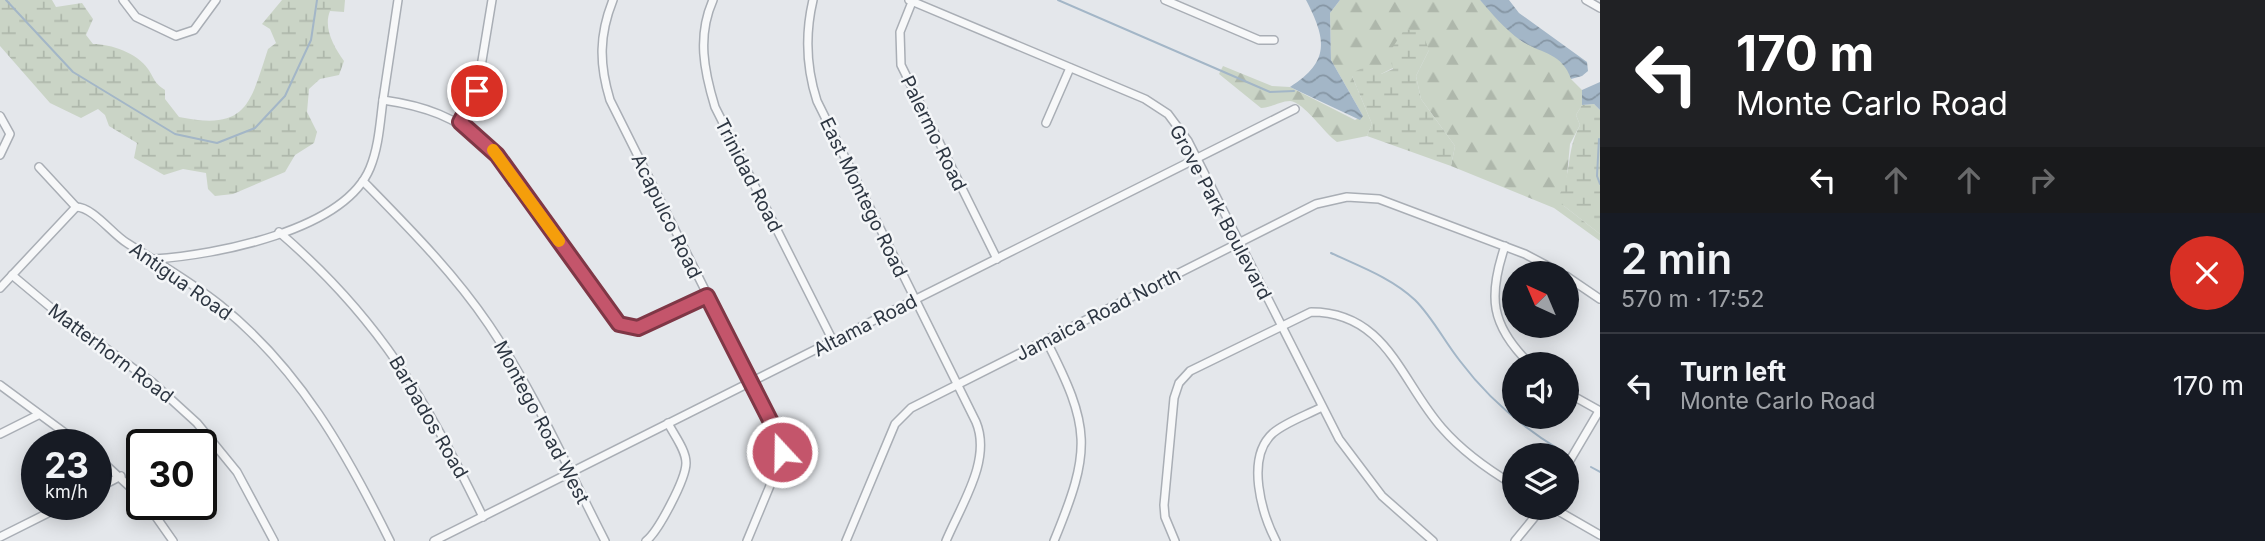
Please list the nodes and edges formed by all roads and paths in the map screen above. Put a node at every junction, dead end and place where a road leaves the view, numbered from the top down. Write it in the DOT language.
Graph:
graph roads {
  1 [pos="123,0"];
  2 [pos="216,0"];
  3 [pos="398,0"];
  4 [pos="492,0"];
  5 [pos="613,0"];
  6 [pos="713,0"];
  7 [pos="813,0"];
  8 [pos="1165,0"];
  9 [pos="1586,0"];
  10 [pos="911,1"];
  11 [pos="1600,8"];
  12 [pos="1274,40"];
  13 [pos="1070,68"];
  14 [pos="383,100"];
  15 [pos="1295,109"];
  16 [pos="0,116"];
  17 [pos="460,122"];
  18 [pos="1046,123"];
  19 [pos="0,155"];
  20 [pos="1196,158"];
  21 [pos="39,167"];
  22 [pos="363,181"];
  23 [pos="76,206"];
  24 [pos="279,232"];
  25 [pos="1239,243"];
  26 [pos="1505,246"];
  27 [pos="153,259"];
  28 [pos="998,259"];
  29 [pos="1537,261"];
  30 [pos="12,275"];
  31 [pos="1579,285"];
  32 [pos="0,288"];
  33 [pos="707,296"];
  34 [pos="1600,299"];
  35 [pos="915,300"];
  36 [pos="1280,325"];
  37 [pos="1046,340"];
  38 [pos="833,341"];
  39 [pos="1521,352"];
  40 [pos="751,382"];
  41 [pos="0,385"];
  42 [pos="958,385"];
  43 [pos="1579,399"];
  44 [pos="1322,407"];
  45 [pos="1600,411"];
  46 [pos="38,415"];
  47 [pos="668,423"];
  48 [pos="58,429"];
  49 [pos="0,434"];
  50 [pos="1579,446"];
  51 [pos="112,469"];
  52 [pos="570,473"];
  53 [pos="121,476"];
  54 [pos="1502,478"];
  55 [pos="112,481"];
  56 [pos="126,481"];
  57 [pos="483,517"];
  58 [pos="34,520"];
  59 [pos="158,520"];
  60 [pos="1532,520"];
  61 [pos="1574,520"];
  62 [pos="1600,535"];
  63 [pos="0,537"];
  64 [pos="173,541"];
  65 [pos="274,541"];
  66 [pos="390,541"];
  67 [pos="434,541"];
  68 [pos="605,541"];
  69 [pos="646,541"];
  70 [pos="747,541"];
  71 [pos="846,541"];
  72 [pos="946,541"];
  73 [pos="1054,541"];
  74 [pos="1175,541"];
  75 [pos="1276,541"];
  76 [pos="1433,541"];
  77 [pos="1515,541"];
  1 -- 2 [label="street"];
  3 -- 14 [label="street"];
  4 -- 17 [label="street"];
  5 -- 33 [label="street, Acapulco Road"];
  6 -- 38 [label="street, Trinidad Road"];
  7 -- 35 [label="street, East Montego Road"];
  8 -- 12 [label="street"];
  9 -- 11 [label="street"];
  10 -- 13 [label="street, Grove Park Boulevard"];
  10 -- 28 [label="street, Palermo Road"];
  13 -- 18 [label="street"];
  13 -- 20 [label="street, Grove Park Boulevard"];
  14 -- 17 [label="street"];
  14 -- 22 [label="street"];
  15 -- 20 [label="street, Altama Road"];
  16 -- 19 [label="street"];
  17 -- 33 [label="street"];
  20 -- 25 [label="street, Grove Park Boulevard"];
  20 -- 28 [label="street, Altama Road"];
  21 -- 23 [label="street, Antigua Road"];
  22 -- 24 [label="street"];
  22 -- 52 [label="street, Montego Road West"];
  23 -- 27 [label="street, Antigua Road"];
  23 -- 30 [label="street"];
  24 -- 27 [label="street"];
  24 -- 57 [label="street, Barbados Road"];
  25 -- 26 [label="street, Jamaica Road North"];
  25 -- 36 [label="street, Grove Park Boulevard"];
  25 -- 37 [label="street, Jamaica Road North"];
  26 -- 29 [label="street, Jamaica Road North"];
  26 -- 39 [label="street"];
  27 -- 66 [label="street, Antigua Road"];
  28 -- 35 [label="street, Altama Road"];
  30 -- 32 [label="street"];
  30 -- 65 [label="street, Matterhorn Road"];
  31 -- 34 [label="street"];
  33 -- 40 [label="street, Acapulco Road"];
  35 -- 38 [label="street, Altama Road"];
  35 -- 42 [label="street, East Montego Road"];
  36 -- 44 [label="street, Grove Park Boulevard"];
  36 -- 54 [label="street"];
  36 -- 74 [label="street"];
  37 -- 42 [label="street, Jamaica Road North"];
  37 -- 73 [label="street"];
  38 -- 40 [label="street, Altama Road"];
  40 -- 47 [label="street, Altama Road"];
  40 -- 70 [label="street, Acapulco Road"];
  41 -- 46 [label="street"];
  42 -- 71 [label="street, Jamaica Road North"];
  42 -- 72 [label="street, East Montego Road"];
  43 -- 45 [label="street"];
  44 -- 75 [label="street"];
  44 -- 76 [label="street, Grove Park Boulevard"];
  45 -- 50 [label="street"];
  46 -- 48 [label="street"];
  46 -- 49 [label="street"];
  47 -- 52 [label="street, Altama Road"];
  47 -- 69 [label="street"];
  51 -- 53 [label="street"];
  52 -- 57 [label="street, Altama Road"];
  52 -- 68 [label="street, Montego Road West"];
  53 -- 55 [label="street"];
  53 -- 56 [label="street"];
  57 -- 67 [label="street, Altama Road"];
  58 -- 63 [label="street"];
  59 -- 64 [label="street"];
  60 -- 77 [label="street"];
  61 -- 62 [label="street"];
}
